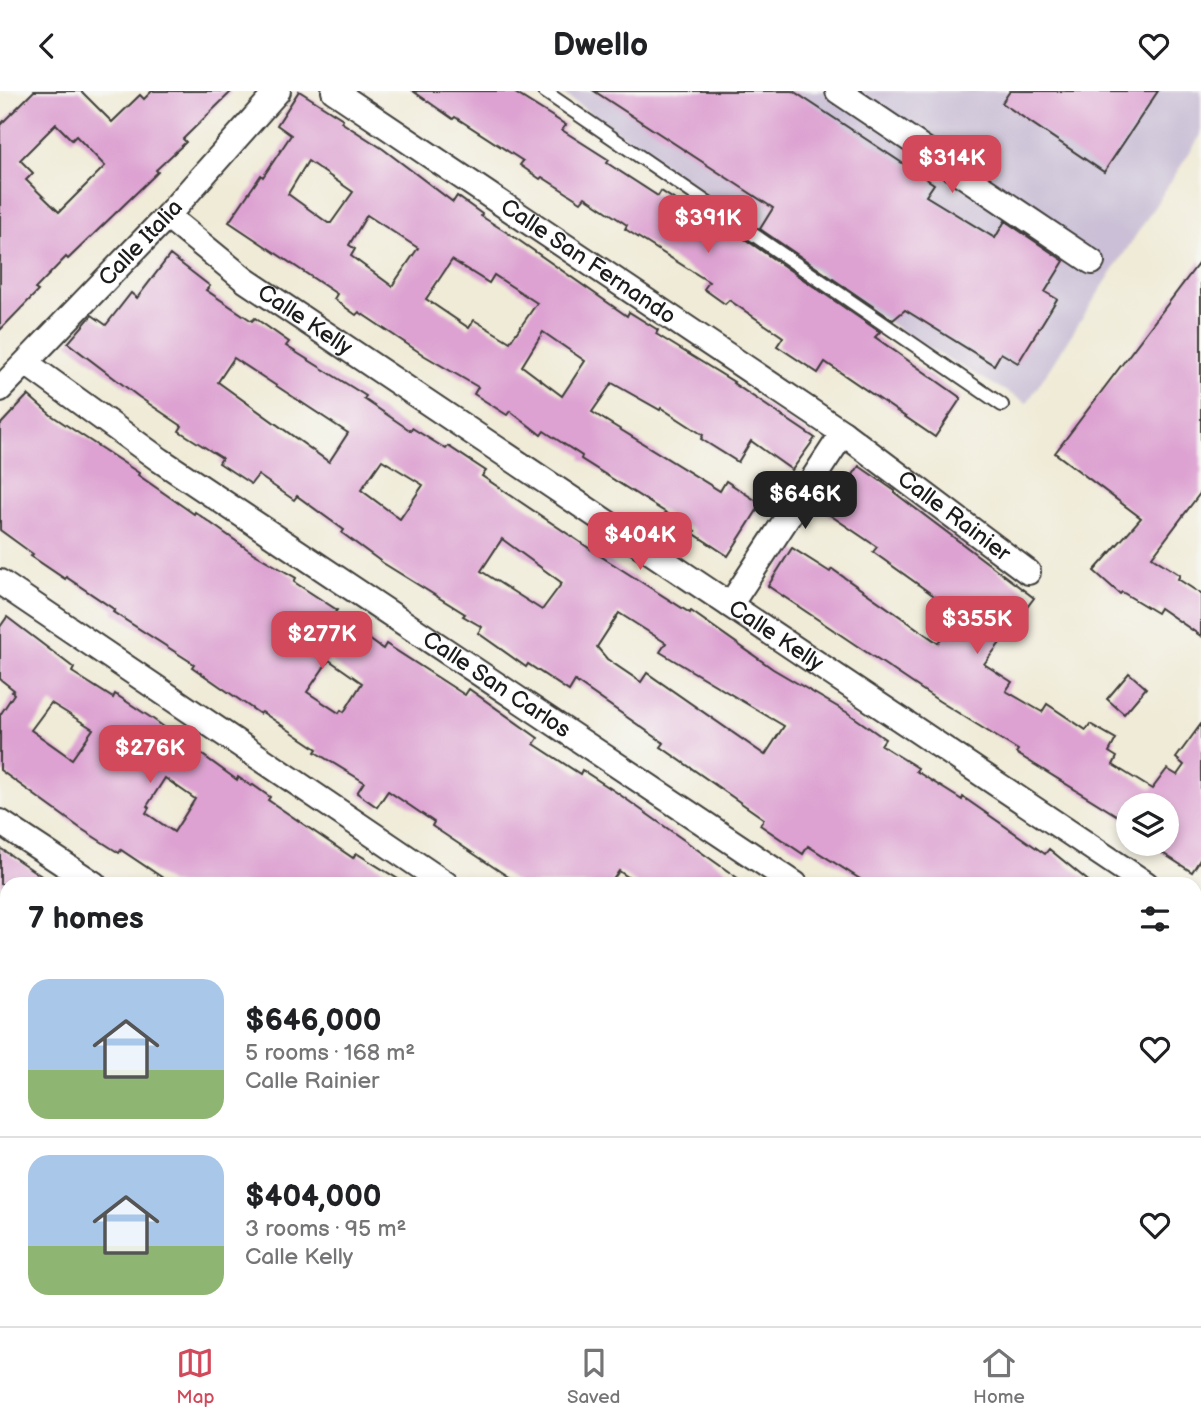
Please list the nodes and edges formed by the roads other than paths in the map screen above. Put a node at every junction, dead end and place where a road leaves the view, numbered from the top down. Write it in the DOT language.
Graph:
graph roads {
  1 [pos="278,91"];
  2 [pos="334,91"];
  3 [pos="544,91"];
  4 [pos="838,91"];
  5 [pos="167,216"];
  6 [pos="1092,262"];
  7 [pos="26,363"];
  8 [pos="0,389"];
  9 [pos="1002,404"];
  10 [pos="843,433"];
  11 [pos="1028,572"];
  12 [pos="0,582"];
  13 [pos="730,605"];
  14 [pos="0,822"];
  15 [pos="83,877"];
  16 [pos="436,877"];
  17 [pos="785,877"];
  18 [pos="1136,877"];
  1 -- 5 [label="street, Calle Italia"];
  2 -- 10 [label="street, Calle San Fernando"];
  3 -- 9 [label="lane"];
  4 -- 6 [label="street"];
  5 -- 7 [label="street, Calle Italia"];
  5 -- 13 [label="street, Calle Kelly"];
  7 -- 8 [label="street, Calle Italia"];
  7 -- 17 [label="street, Calle San Carlos"];
  10 -- 11 [label="street, Calle Rainier"];
  10 -- 13 [label="street"];
  12 -- 16 [label="street"];
  13 -- 18 [label="street, Calle Kelly"];
  14 -- 15 [label="street"];
}
